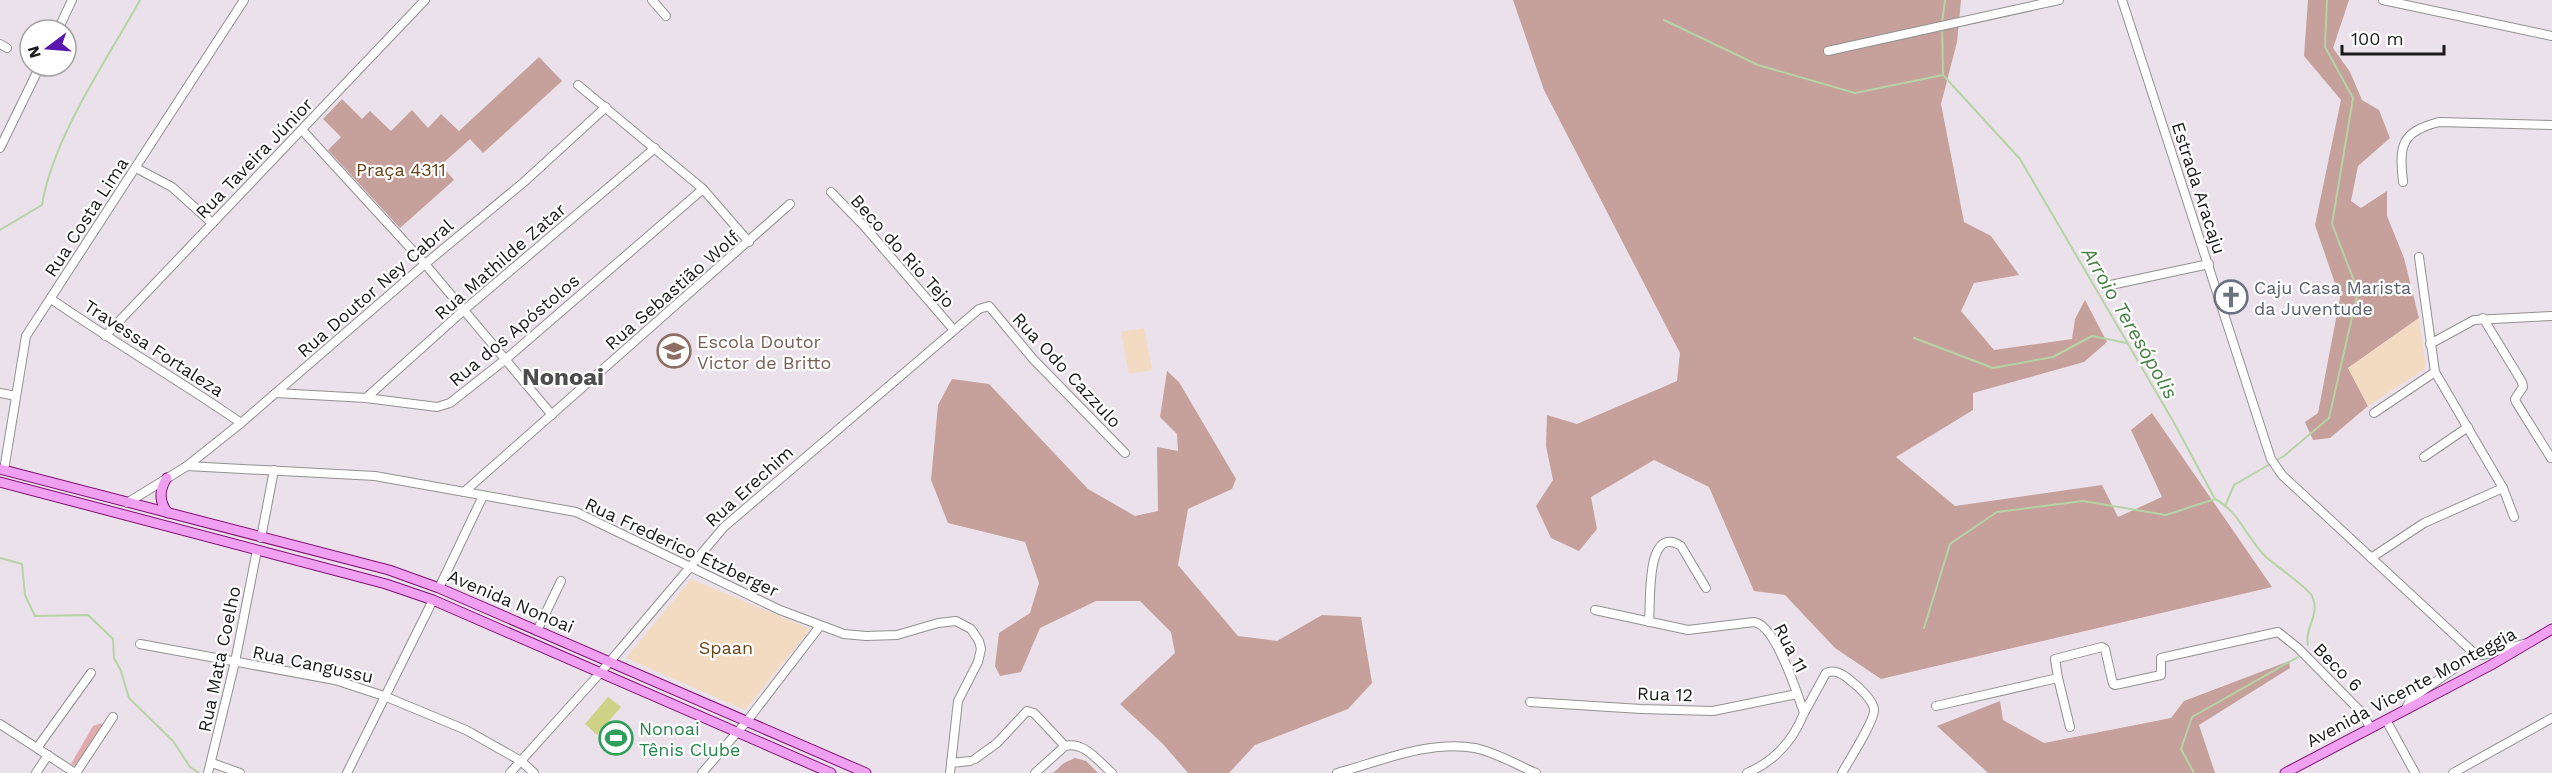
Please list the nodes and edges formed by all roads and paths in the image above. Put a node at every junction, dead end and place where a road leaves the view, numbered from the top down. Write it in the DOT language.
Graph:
graph roads {
  1 [pos="72,0"];
  2 [pos="244,0"];
  3 [pos="425,0"];
  4 [pos="652,0"];
  5 [pos="2059,0"];
  6 [pos="2122,0"];
  7 [pos="2383,0"];
  8 [pos="666,16"];
  9 [pos="64,18"];
  10 [pos="2552,36"];
  11 [pos="1828,51"];
  12 [pos="34,78"];
  13 [pos="578,85"];
  14 [pos="606,107"];
  15 [pos="2552,125"];
  16 [pos="302,130"];
  17 [pos="0,148"];
  18 [pos="655,148"];
  19 [pos="136,168"];
  20 [pos="2403,182"];
  21 [pos="703,189"];
  22 [pos="831,192"];
  23 [pos="790,204"];
  24 [pos="212,223"];
  25 [pos="749,242"];
  26 [pos="2419,257"];
  27 [pos="424,264"];
  28 [pos="2209,264"];
  29 [pos="2106,286"];
  30 [pos="51,299"];
  31 [pos="989,306"];
  32 [pos="464,310"];
  33 [pos="2552,316"];
  34 [pos="2483,318"];
  35 [pos="953,329"];
  36 [pos="105,336"];
  37 [pos="2430,344"];
  38 [pos="506,359"];
  39 [pos="2435,372"];
  40 [pos="0,393"];
  41 [pos="276,393"];
  42 [pos="16,396"];
  43 [pos="366,398"];
  44 [pos="2374,413"];
  45 [pos="552,415"];
  46 [pos="241,423"];
  47 [pos="2468,428"];
  48 [pos="1125,453"];
  49 [pos="2424,457"];
  50 [pos="2551,458"];
  51 [pos="187,466"];
  52 [pos="2,470"];
  53 [pos="274,470"];
  54 [pos="167,478"];
  55 [pos="0,482"];
  56 [pos="156,484"];
  57 [pos="2503,488"];
  58 [pos="464,492"];
  59 [pos="483,496"];
  60 [pos="117,500"];
  61 [pos="127,503"];
  62 [pos="97,507"];
  63 [pos="168,513"];
  64 [pos="2514,517"];
  65 [pos="261,538"];
  66 [pos="257,550"];
  67 [pos="2371,558"];
  68 [pos="688,567"];
  69 [pos="561,581"];
  70 [pos="439,588"];
  71 [pos="1706,588"];
  72 [pos="433,600"];
  73 [pos="1595,610"];
  74 [pos="1649,622"];
  75 [pos="820,626"];
  76 [pos="537,630"];
  77 [pos="2551,632"];
  78 [pos="2529,643"];
  79 [pos="140,644"];
  80 [pos="2475,654"];
  81 [pos="235,662"];
  82 [pos="609,662"];
  83 [pos="601,672"];
  84 [pos="91,673"];
  85 [pos="2058,678"];
  86 [pos="1797,694"];
  87 [pos="384,696"];
  88 [pos="1530,702"];
  89 [pos="1936,706"];
  90 [pos="2405,711"];
  91 [pos="1804,713"];
  92 [pos="113,717"];
  93 [pos="2552,718"];
  94 [pos="2386,720"];
  95 [pos="747,721"];
  96 [pos="0,724"];
  97 [pos="2070,726"];
  98 [pos="2370,728"];
  99 [pos="738,731"];
  100 [pos="1065,746"];
  101 [pos="37,748"];
  102 [pos="48,755"];
  103 [pos="521,761"];
  104 [pos="212,763"];
  105 [pos="951,763"];
  106 [pos="36,773"];
  107 [pos="75,773"];
  108 [pos="208,773"];
  109 [pos="240,773"];
  110 [pos="347,773"];
  111 [pos="510,773"];
  112 [pos="534,773"];
  113 [pos="702,773"];
  114 [pos="831,773"];
  115 [pos="866,773"];
  116 [pos="950,773"];
  117 [pos="1035,773"];
  118 [pos="1112,773"];
  119 [pos="1337,773"];
  120 [pos="1536,773"];
  121 [pos="1747,773"];
  122 [pos="1842,773"];
  123 [pos="2285,773"];
  124 [pos="2415,773"];
  125 [pos="2453,773"];
  1 -- 9 [label="street"];
  2 -- 19 [label="street, Rua Costa Lima"];
  3 -- 16 [label="street, Rua Taveira Júnior"];
  4 -- 8 [label="street"];
  5 -- 11 [label="street"];
  6 -- 28 [label="street, Estrada Aracaju"];
  7 -- 10 [label="street"];
  12 -- 17 [label="street"];
  13 -- 14 [label="street"];
  14 -- 18 [label="street"];
  14 -- 27 [label="street, Rua Doutor Ney Cabral"];
  15 -- 20 [label="street"];
  16 -- 24 [label="street, Rua Taveira Júnior"];
  16 -- 27 [label="street"];
  18 -- 21 [label="street"];
  18 -- 32 [label="street, Rua Mathilde Zatar"];
  19 -- 24 [label="street"];
  19 -- 30 [label="street, Rua Costa Lima"];
  21 -- 25 [label="street"];
  21 -- 38 [label="street, Rua dos Apóstolos"];
  22 -- 35 [label="street, Beco do Rio Tejo"];
  23 -- 25 [label="street, Rua Sebastião Wolf"];
  24 -- 36 [label="street, Rua Taveira Júnior"];
  25 -- 45 [label="street, Rua Sebastião Wolf"];
  26 -- 37 [label="street"];
  27 -- 32 [label="street"];
  27 -- 41 [label="street, Rua Doutor Ney Cabral"];
  28 -- 29 [label="street"];
  28 -- 67 [label="street, Estrada Aracaju"];
  30 -- 36 [label="street, Travessa Fortaleza"];
  30 -- 42 [label="street, Rua Costa Lima"];
  31 -- 35 [label="street, Rua Erechim"];
  31 -- 48 [label="street, Rua Odo Cazzulo"];
  32 -- 38 [label="street"];
  32 -- 43 [label="street, Rua Mathilde Zatar"];
  33 -- 34 [label="street"];
  34 -- 37 [label="street"];
  34 -- 50 [label="street"];
  35 -- 68 [label="street, Rua Erechim"];
  36 -- 46 [label="street, Travessa Fortaleza"];
  37 -- 39 [label="street"];
  38 -- 43 [label="street, Rua dos Apóstolos"];
  38 -- 45 [label="street"];
  39 -- 44 [label="street"];
  39 -- 47 [label="street"];
  40 -- 42 [label="street"];
  41 -- 43 [label="street, Rua dos Apóstolos"];
  41 -- 46 [label="street, Rua Doutor Ney Cabral"];
  42 -- 52 [label="street, Rua Costa Lima"];
  45 -- 58 [label="street, Rua Sebastião Wolf"];
  46 -- 51 [label="street, Rua Doutor Ney Cabral"];
  47 -- 49 [label="street"];
  47 -- 57 [label="street"];
  51 -- 53 [label="street, Rua Frederico Etzberger"];
  51 -- 54 [label="street, Rua Doutor Ney Cabral"];
  52 -- 60 [label="main road, Avenida Nonoai"];
  53 -- 58 [label="street, Rua Frederico Etzberger"];
  53 -- 65 [label="street"];
  54 -- 56 [label="street, Rua Doutor Ney Cabral"];
  54 -- 63 [label="main road"];
  55 -- 62 [label="main road, Avenida Nonoai"];
  56 -- 60 [label="street, Rua Doutor Ney Cabral"];
  56 -- 61 [label="street, Rua Doutor Ney Cabral"];
  57 -- 64 [label="street"];
  57 -- 67 [label="street"];
  58 -- 59 [label="street, Rua Frederico Etzberger"];
  59 -- 68 [label="street, Rua Frederico Etzberger"];
  59 -- 70 [label="street"];
  60 -- 61 [label="main road, Avenida Nonoai"];
  61 -- 62 [label="main road"];
  61 -- 63 [label="main road, Avenida Nonoai"];
  62 -- 66 [label="main road, Avenida Nonoai"];
  63 -- 65 [label="main road, Avenida Nonoai"];
  65 -- 70 [label="main road, Avenida Nonoai"];
  66 -- 72 [label="main road, Avenida Nonoai"];
  66 -- 81 [label="street, Rua Mata Coelho"];
  67 -- 80 [label="street, Estrada Aracaju"];
  68 -- 75 [label="street, Rua Frederico Etzberger"];
  68 -- 82 [label="street, Rua Erechim"];
  69 -- 76 [label="street"];
  70 -- 76 [label="main road, Avenida Nonoai"];
  71 -- 74 [label="street"];
  72 -- 83 [label="main road, Avenida Nonoai"];
  72 -- 87 [label="street"];
  73 -- 74 [label="street, Rua 11"];
  74 -- 86 [label="street, Rua 11"];
  75 -- 95 [label="street"];
  75 -- 105 [label="street, Rua Frederico Etzberger"];
  76 -- 82 [label="main road, Avenida Nonoai"];
  77 -- 78 [label="main road, Avenida Vicente Monteggia"];
  78 -- 80 [label="street"];
  78 -- 90 [label="main road, Avenida Vicente Monteggia"];
  79 -- 81 [label="street, Rua Cangussu"];
  80 -- 90 [label="street"];
  81 -- 87 [label="street, Rua Cangussu"];
  81 -- 104 [label="street, Rua Mata Coelho"];
  82 -- 83 [label="street, Rua Erechim"];
  82 -- 95 [label="main road, Avenida Nonoai"];
  83 -- 99 [label="main road, Avenida Nonoai"];
  83 -- 103 [label="street, Rua Erechim"];
  84 -- 101 [label="street"];
  85 -- 89 [label="street"];
  85 -- 97 [label="street"];
  85 -- 98 [label="street, Beco 6"];
  86 -- 88 [label="street, Rua 12"];
  86 -- 91 [label="street, Rua 11"];
  87 -- 103 [label="street, Rua Cangussu"];
  87 -- 110 [label="street"];
  90 -- 94 [label="main road, Avenida Vicente Monteggia"];
  91 -- 121 [label="street"];
  91 -- 122 [label="street"];
  92 -- 107 [label="street"];
  93 -- 125 [label="street"];
  94 -- 98 [label="main road, Avenida Vicente Monteggia"];
  94 -- 124 [label="street"];
  95 -- 99 [label="street"];
  95 -- 115 [label="main road, Avenida Nonoai"];
  96 -- 101 [label="street"];
  98 -- 123 [label="main road, Avenida Vicente Monteggia"];
  99 -- 113 [label="street"];
  99 -- 114 [label="main road, Avenida Nonoai"];
  100 -- 105 [label="street"];
  100 -- 117 [label="street"];
  100 -- 118 [label="street"];
  101 -- 102 [label="street"];
  102 -- 106 [label="street"];
  102 -- 107 [label="street"];
  103 -- 111 [label="street, Rua Erechim"];
  103 -- 112 [label="street, Rua Cangussu"];
  104 -- 108 [label="street, Rua Mata Coelho"];
  104 -- 109 [label="street"];
  105 -- 116 [label="street, Rua Frederico Etzberger"];
  119 -- 120 [label="street"];
}
